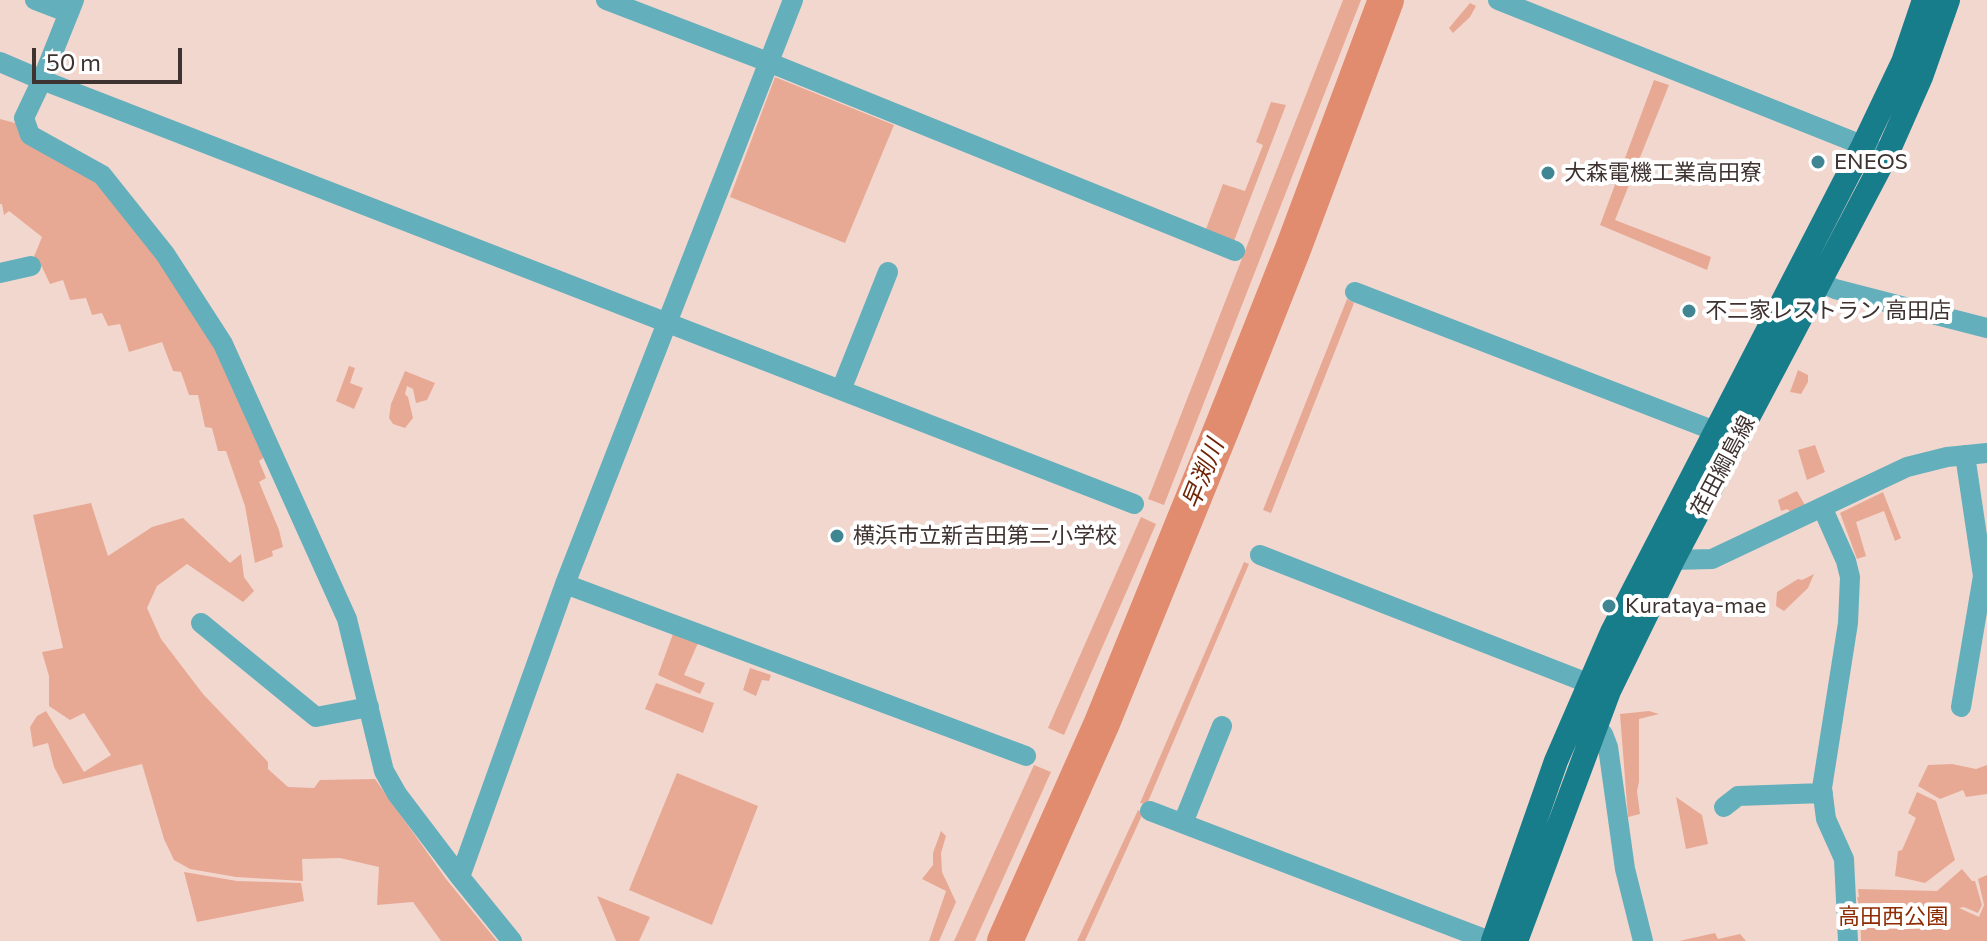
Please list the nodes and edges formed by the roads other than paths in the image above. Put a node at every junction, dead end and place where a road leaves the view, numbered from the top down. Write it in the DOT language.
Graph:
graph roads {
  1 [pos="35,0"];
  2 [pos="606,0"];
  3 [pos="793,0"];
  4 [pos="1498,0"];
  5 [pos="1924,0"];
  6 [pos="1948,0"];
  7 [pos="72,6"];
  8 [pos="1536,7"];
  9 [pos="0,62"];
  10 [pos="768,62"];
  11 [pos="42,80"];
  12 [pos="1863,146"];
  13 [pos="1887,154"];
  14 [pos="1235,251"];
  15 [pos="31,266"];
  16 [pos="1796,271"];
  17 [pos="888,272"];
  18 [pos="0,273"];
  19 [pos="1820,283"];
  20 [pos="1355,292"];
  21 [pos="668,323"];
  22 [pos="1987,328"];
  23 [pos="841,390"];
  24 [pos="1715,431"];
  25 [pos="1987,453"];
  26 [pos="1965,455"];
  27 [pos="1134,504"];
  28 [pos="1823,509"];
  29 [pos="1260,555"];
  30 [pos="1673,560"];
  31 [pos="565,584"];
  32 [pos="201,623"];
  33 [pos="1599,687"];
  34 [pos="369,707"];
  35 [pos="1961,707"];
  36 [pos="1583,724"];
  37 [pos="1222,726"];
  38 [pos="1026,756"];
  39 [pos="1823,793"];
  40 [pos="1724,807"];
  41 [pos="1150,811"];
  42 [pos="1183,823"];
  43 [pos="460,877"];
  44 [pos="512,941"];
  45 [pos="1491,941"];
  46 [pos="1516,941"];
  47 [pos="1643,941"];
  48 [pos="1848,941"];
  1 -- 7 [label="street"];
  2 -- 10 [label="street"];
  3 -- 10 [label="street"];
  4 -- 8 [label="street"];
  5 -- 12 [label="main road, 荏田綱島線"];
  6 -- 13 [label="main road, 荏田綱島線"];
  7 -- 11 [label="street"];
  8 -- 12 [label="street"];
  9 -- 11 [label="street"];
  10 -- 14 [label="street"];
  10 -- 21 [label="street"];
  11 -- 21 [label="street"];
  11 -- 34 [label="street"];
  12 -- 13 [label="street"];
  12 -- 16 [label="main road, 荏田綱島線"];
  13 -- 19 [label="main road, 荏田綱島線"];
  15 -- 18 [label="street"];
  16 -- 19 [label="street"];
  16 -- 24 [label="main road, 荏田綱島線"];
  17 -- 23 [label="street"];
  19 -- 22 [label="street"];
  19 -- 30 [label="main road, 荏田綱島線"];
  20 -- 24 [label="street"];
  21 -- 23 [label="street"];
  21 -- 31 [label="street"];
  23 -- 27 [label="street"];
  24 -- 33 [label="main road, 荏田綱島線"];
  25 -- 26 [label="street"];
  26 -- 28 [label="street"];
  26 -- 35 [label="street"];
  28 -- 30 [label="street"];
  28 -- 39 [label="street"];
  29 -- 33 [label="street"];
  30 -- 33 [label="main road, 荏田綱島線"];
  31 -- 38 [label="street"];
  31 -- 43 [label="street"];
  32 -- 34 [label="street"];
  33 -- 36 [label="main road, 荏田綱島線"];
  34 -- 43 [label="street"];
  36 -- 45 [label="main road, 荏田綱島線"];
  36 -- 46 [label="main road, 荏田綱島線"];
  36 -- 47 [label="street"];
  37 -- 42 [label="street"];
  39 -- 40 [label="street"];
  39 -- 48 [label="street"];
  41 -- 42 [label="street"];
  42 -- 45 [label="street"];
  43 -- 44 [label="street"];
}
